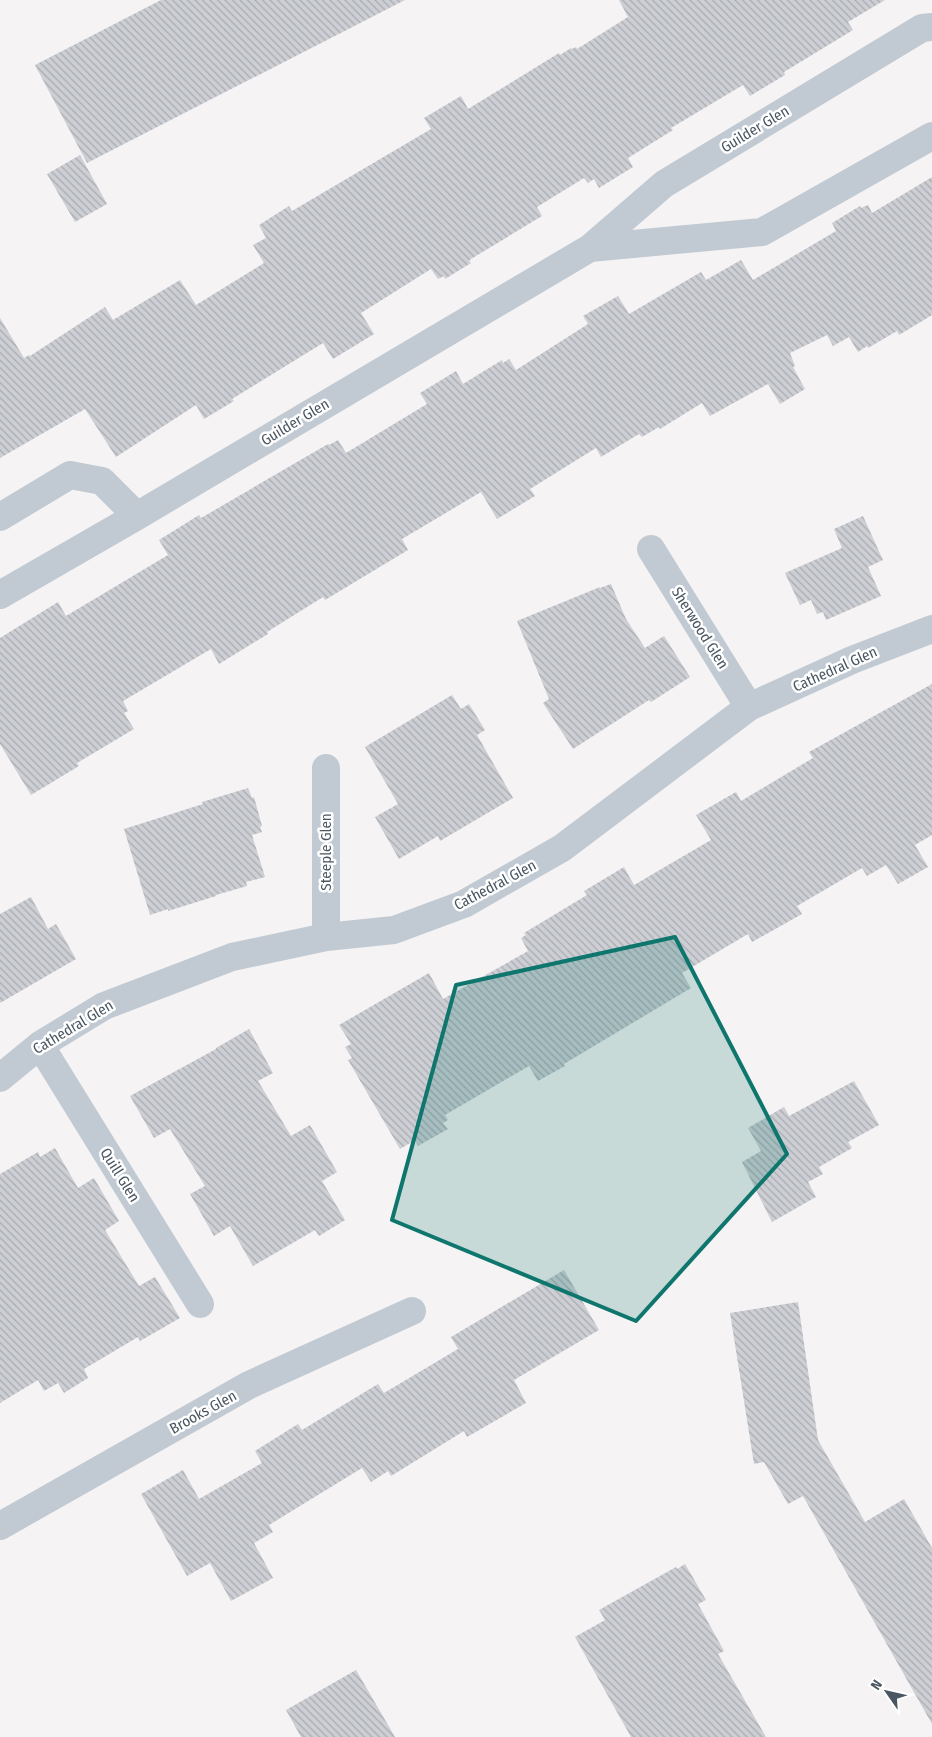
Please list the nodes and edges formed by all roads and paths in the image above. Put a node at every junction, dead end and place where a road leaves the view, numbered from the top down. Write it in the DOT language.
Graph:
graph roads {
  1 [pos="932,27"];
  2 [pos="932,136"];
  3 [pos="590,248"];
  4 [pos="137,516"];
  5 [pos="0,517"];
  6 [pos="651,549"];
  7 [pos="0,595"];
  8 [pos="932,629"];
  9 [pos="749,707"];
  10 [pos="326,768"];
  11 [pos="326,937"];
  12 [pos="40,1045"];
  13 [pos="0,1078"];
  14 [pos="200,1304"];
  15 [pos="412,1311"];
  16 [pos="0,1526"];
  1 -- 3 [label="street, Guilder Glen"];
  2 -- 3 [label="street, Guilder Glen"];
  3 -- 4 [label="street, Guilder Glen"];
  4 -- 5 [label="street"];
  4 -- 7 [label="street, Guilder Glen"];
  6 -- 9 [label="street, Sherwood Glen"];
  8 -- 9 [label="street, Cathedral Glen"];
  9 -- 11 [label="street, Cathedral Glen"];
  10 -- 11 [label="street, Steeple Glen"];
  11 -- 12 [label="street, Cathedral Glen"];
  12 -- 13 [label="street, Cathedral Glen"];
  12 -- 14 [label="street, Quill Glen"];
  15 -- 16 [label="street, Brooks Glen"];
}
